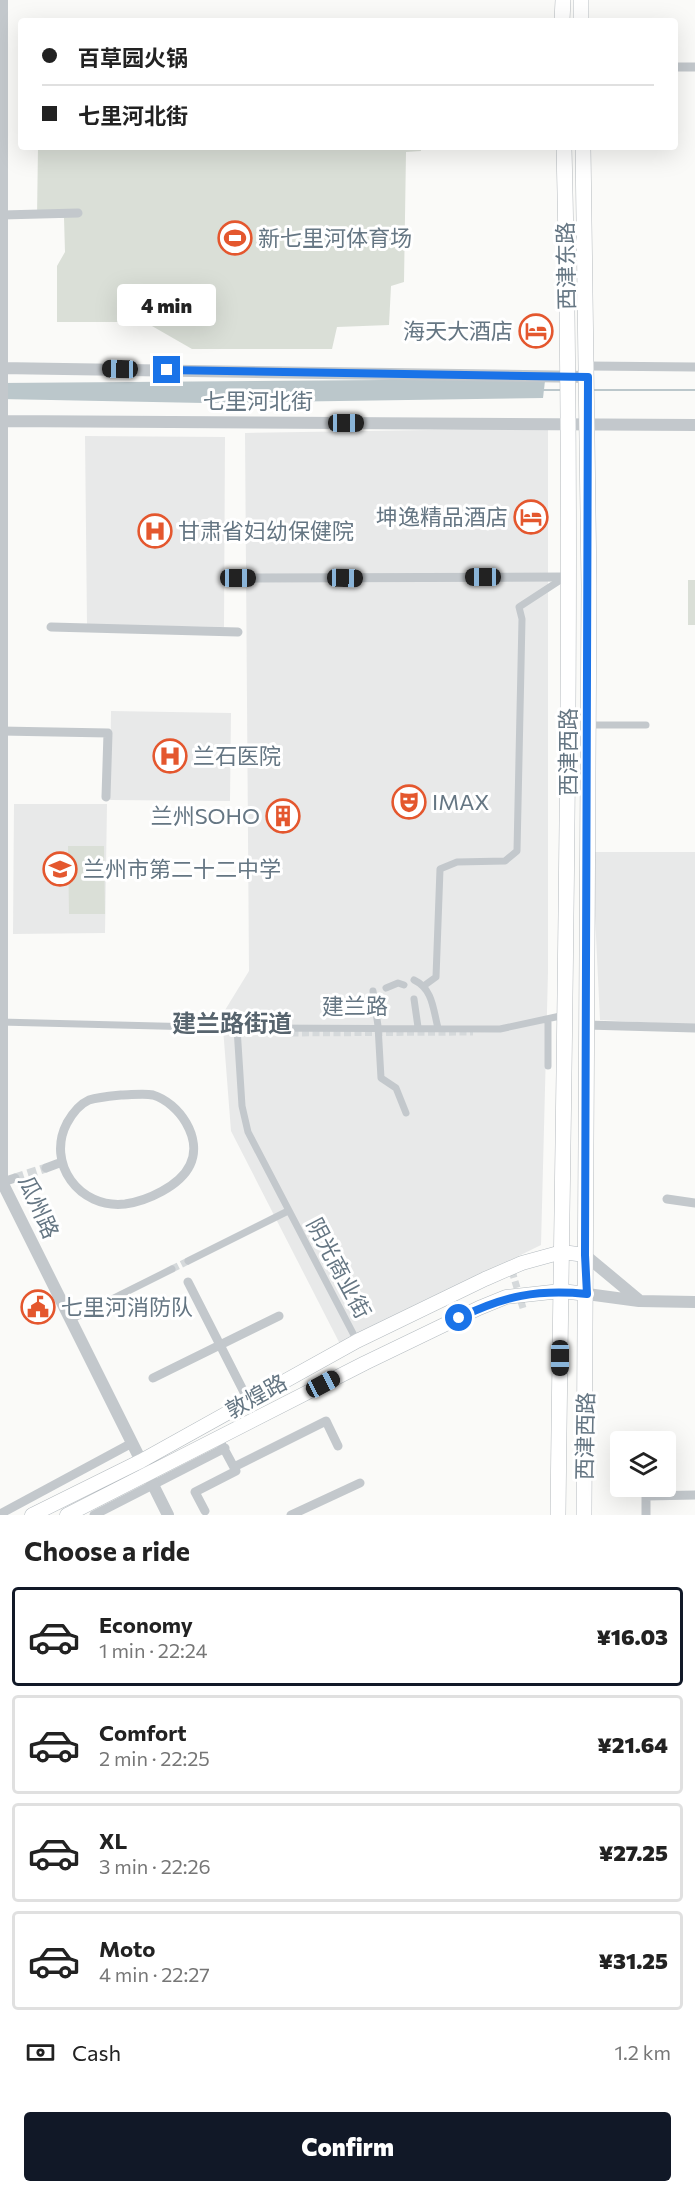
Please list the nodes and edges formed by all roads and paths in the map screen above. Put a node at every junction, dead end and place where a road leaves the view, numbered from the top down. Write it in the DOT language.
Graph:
graph roads {
  1 [pos="2,0"];
  2 [pos="563,0"];
  3 [pos="581,0"];
  4 [pos="562,18"];
  5 [pos="581,18"];
  6 [pos="1,21"];
  7 [pos="678,67"];
  8 [pos="695,67"];
  9 [pos="564,150"];
  10 [pos="583,150"];
  11 [pos="78,213"];
  12 [pos="2,215"];
  13 [pos="695,367"];
  14 [pos="1,372"];
  15 [pos="588,376"];
  16 [pos="568,380"];
  17 [pos="1,422"];
  18 [pos="568,425"];
  19 [pos="695,425"];
  20 [pos="588,426"];
  21 [pos="238,578"];
  22 [pos="566,581"];
  23 [pos="589,586"];
  24 [pos="51,627"];
  25 [pos="238,632"];
  26 [pos="588,725"];
  27 [pos="646,725"];
  28 [pos="1,731"];
  29 [pos="106,797"];
  30 [pos="414,980"];
  31 [pos="404,985"];
  32 [pos="425,985"];
  33 [pos="386,987"];
  34 [pos="373,991"];
  35 [pos="414,999"];
  36 [pos="565,1016"];
  37 [pos="548,1019"];
  38 [pos="0,1022"];
  39 [pos="586,1024"];
  40 [pos="378,1026"];
  41 [pos="418,1027"];
  42 [pos="237,1028"];
  43 [pos="438,1028"];
  44 [pos="695,1028"];
  45 [pos="548,1066"];
  46 [pos="406,1113"];
  47 [pos="62,1162"];
  48 [pos="46,1168"];
  49 [pos="15,1178"];
  50 [pos="1,1183"];
  51 [pos="667,1199"];
  52 [pos="695,1203"];
  53 [pos="288,1211"];
  54 [pos="562,1252"];
  55 [pos="585,1255"];
  56 [pos="188,1261"];
  57 [pos="172,1269"];
  58 [pos="188,1282"];
  59 [pos="561,1291"];
  60 [pos="587,1294"];
  61 [pos="639,1301"];
  62 [pos="695,1302"];
  63 [pos="279,1316"];
  64 [pos="70,1320"];
  65 [pos="357,1341"];
  66 [pos="220,1345"];
  67 [pos="153,1378"];
  68 [pos="248,1400"];
  69 [pos="132,1443"];
  70 [pos="221,1443"];
  71 [pos="338,1446"];
  72 [pos="234,1467"];
  73 [pos="148,1473"];
  74 [pos="360,1483"];
  75 [pos="695,1496"];
  76 [pos="205,1511"];
  77 [pos="0,1514"];
  78 [pos="32,1515"];
  79 [pos="67,1515"];
  80 [pos="94,1515"];
  81 [pos="168,1515"];
  82 [pos="291,1515"];
  83 [pos="558,1515"];
  84 [pos="584,1515"];
  85 [pos="646,1515"];
  1 -- 6 [label="street, 瓜州路"];
  2 -- 4 [label="main road"];
  3 -- 5 [label="main road"];
  6 -- 12 [label="street, 瓜州路"];
  7 -- 8 [label="street"];
  9 -- 16 [label="main road, 西津东路"];
  10 -- 15 [label="main road, 西津东路"];
  11 -- 12 [label="street"];
  12 -- 14 [label="street, 瓜州路"];
  13 -- 15 [label="street"];
  14 -- 16 [label="street, 七里河北街"];
  14 -- 17 [label="street, 瓜州路"];
  15 -- 16 [label="street, 七里河北街"];
  15 -- 20 [label="main road, 西津西路"];
  16 -- 18 [label="main road, 西津西路"];
  17 -- 18 [label="street, 七里河北街"];
  17 -- 28 [label="street, 瓜州路"];
  18 -- 20 [label="street, 七里河北街"];
  18 -- 22 [label="main road, 西津西路"];
  19 -- 20 [label="street, 七里河北街"];
  20 -- 23 [label="main road, 西津西路"];
  21 -- 22 [label="street"];
  22 -- 23 [label="main road"];
  22 -- 32 [label="street"];
  22 -- 36 [label="main road, 西津西路"];
  23 -- 26 [label="main road, 西津西路"];
  24 -- 25 [label="street"];
  26 -- 27 [label="street"];
  26 -- 39 [label="main road, 西津西路"];
  28 -- 29 [label="street"];
  28 -- 38 [label="street, 瓜州路"];
  30 -- 32 [label="street"];
  31 -- 33 [label="street"];
  32 -- 43 [label="street"];
  34 -- 40 [label="street"];
  35 -- 41 [label="street"];
  36 -- 37 [label="street, 建兰路"];
  36 -- 54 [label="main road, 西津西路"];
  37 -- 43 [label="street, 建兰路"];
  37 -- 45 [label="street"];
  38 -- 42 [label="street, 建兰路"];
  38 -- 50 [label="street, 瓜州路"];
  39 -- 44 [label="street"];
  39 -- 55 [label="main road, 西津西路"];
  40 -- 41 [label="street, 建兰路"];
  40 -- 42 [label="street, 建兰路"];
  40 -- 46 [label="street"];
  41 -- 43 [label="street, 建兰路"];
  42 -- 53 [label="street, 阴光商业街"];
  47 -- 47 [label="street"];
  47 -- 48 [label="street"];
  49 -- 50 [label="street"];
  50 -- 64 [label="street, 瓜州路"];
  51 -- 52 [label="street"];
  53 -- 56 [label="street, 阴光商业街"];
  53 -- 65 [label="street, 阴光商业街"];
  54 -- 55 [label="main road, 敦煌路"];
  54 -- 59 [label="main road, 西津西路"];
  54 -- 65 [label="main road, 敦煌路"];
  55 -- 60 [label="main road, 西津西路"];
  55 -- 61 [label="street"];
  57 -- 64 [label="street"];
  58 -- 66 [label="street"];
  59 -- 60 [label="main road, 敦煌路"];
  59 -- 70 [label="main road, 敦煌路"];
  59 -- 83 [label="main road, 西津西路"];
  60 -- 61 [label="street"];
  60 -- 84 [label="main road, 西津西路"];
  61 -- 62 [label="street"];
  63 -- 66 [label="street"];
  64 -- 69 [label="street, 瓜州路"];
  65 -- 68 [label="main road, 敦煌路"];
  66 -- 67 [label="street"];
  66 -- 68 [label="street"];
  68 -- 73 [label="main road, 敦煌路"];
  69 -- 73 [label="street, 瓜州路"];
  69 -- 77 [label="street"];
  70 -- 72 [label="street"];
  70 -- 73 [label="main road, 敦煌路"];
  71 -- 72 [label="street"];
  72 -- 76 [label="street"];
  73 -- 78 [label="main road, 敦煌路"];
  73 -- 79 [label="main road, 敦煌路"];
  73 -- 80 [label="street"];
  73 -- 81 [label="street, 瓜州路"];
  74 -- 82 [label="street"];
  75 -- 85 [label="street"];
}
